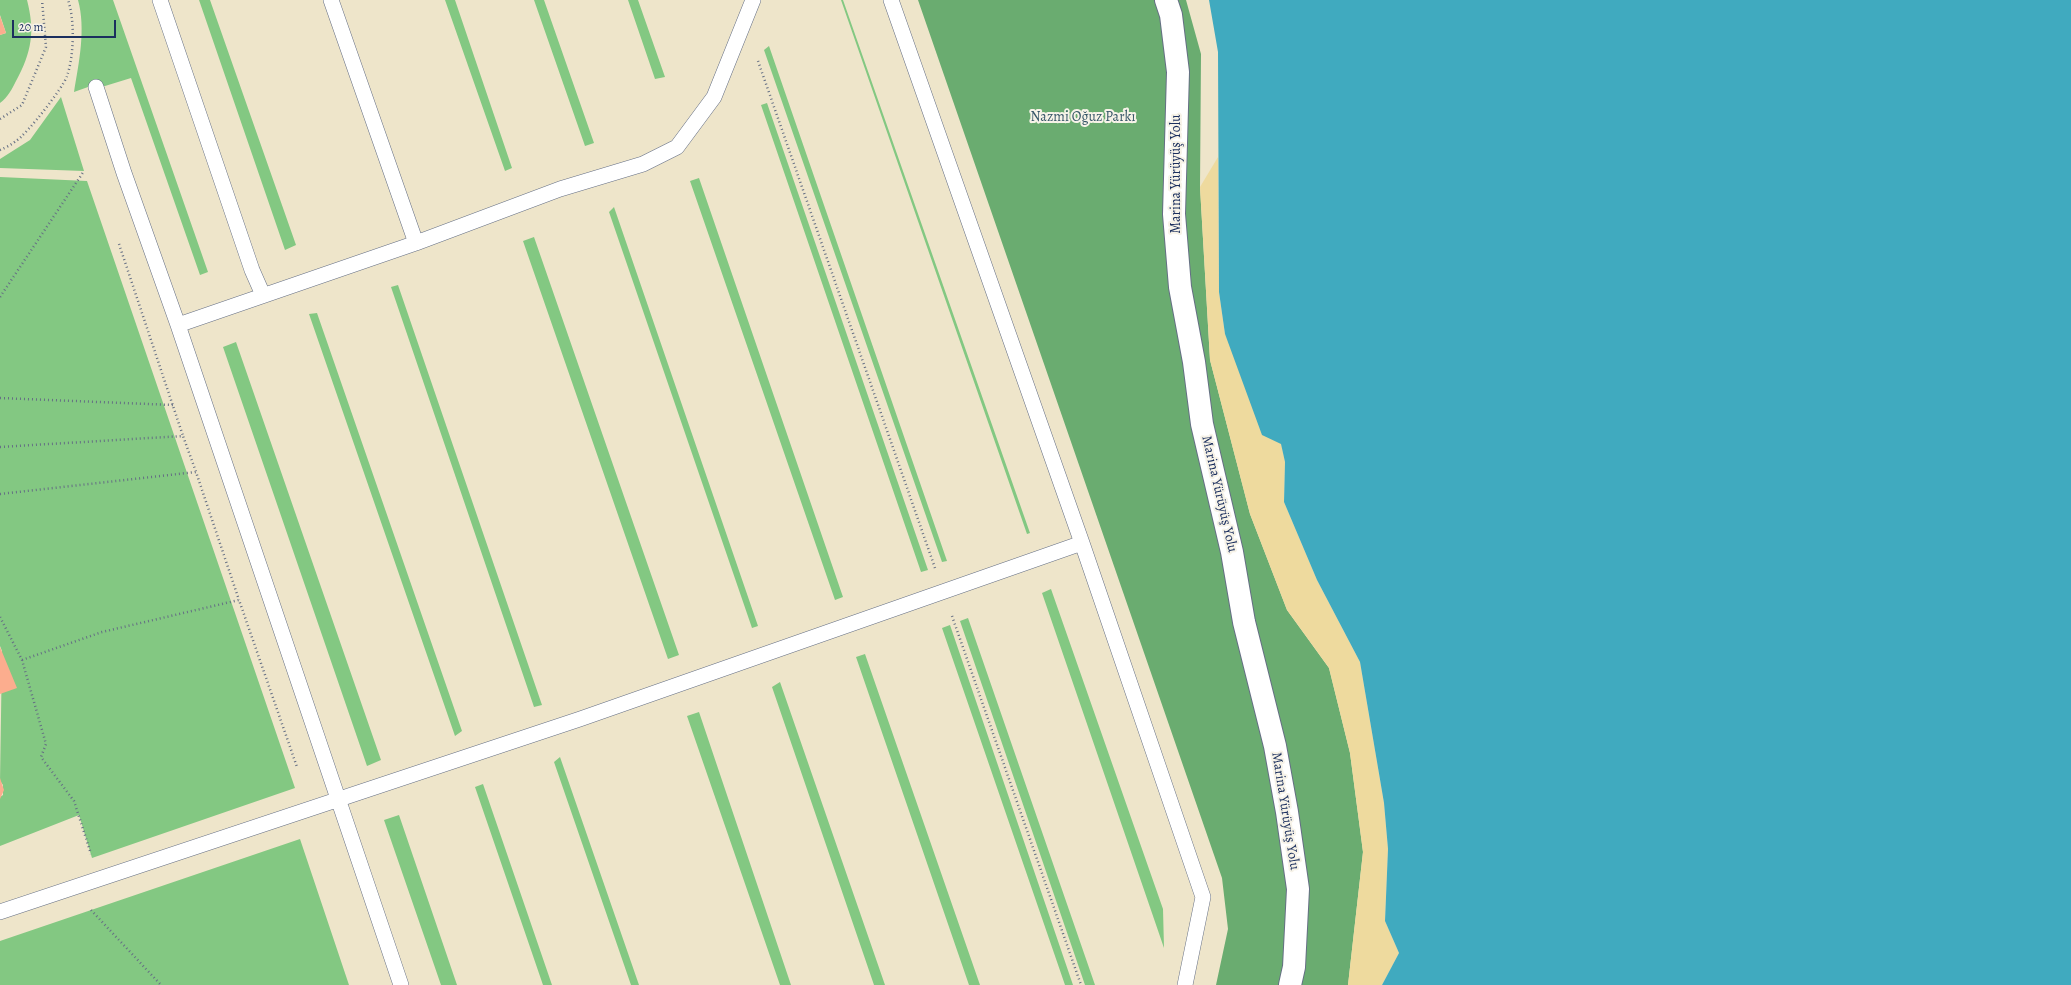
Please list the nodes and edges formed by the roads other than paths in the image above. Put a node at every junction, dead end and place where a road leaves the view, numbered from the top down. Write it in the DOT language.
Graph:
graph roads {
  1 [pos="160,0"];
  2 [pos="330,0"];
  3 [pos="753,0"];
  4 [pos="891,0"];
  5 [pos="1166,0"];
  6 [pos="96,86"];
  7 [pos="416,242"];
  8 [pos="263,295"];
  9 [pos="178,325"];
  10 [pos="1082,543"];
  11 [pos="339,798"];
  12 [pos="0,912"];
  13 [pos="401,985"];
  14 [pos="1185,985"];
  15 [pos="1290,985"];
  1 -- 8 [label="lane"];
  2 -- 7 [label="lane"];
  3 -- 7 [label="lane"];
  4 -- 10 [label="lane"];
  5 -- 15 [label="street, Marina Yürüyüş Yolu"];
  6 -- 9 [label="lane"];
  7 -- 8 [label="lane"];
  8 -- 9 [label="lane"];
  9 -- 11 [label="lane"];
  10 -- 11 [label="lane"];
  10 -- 14 [label="lane"];
  11 -- 12 [label="lane"];
  11 -- 13 [label="lane"];
}
